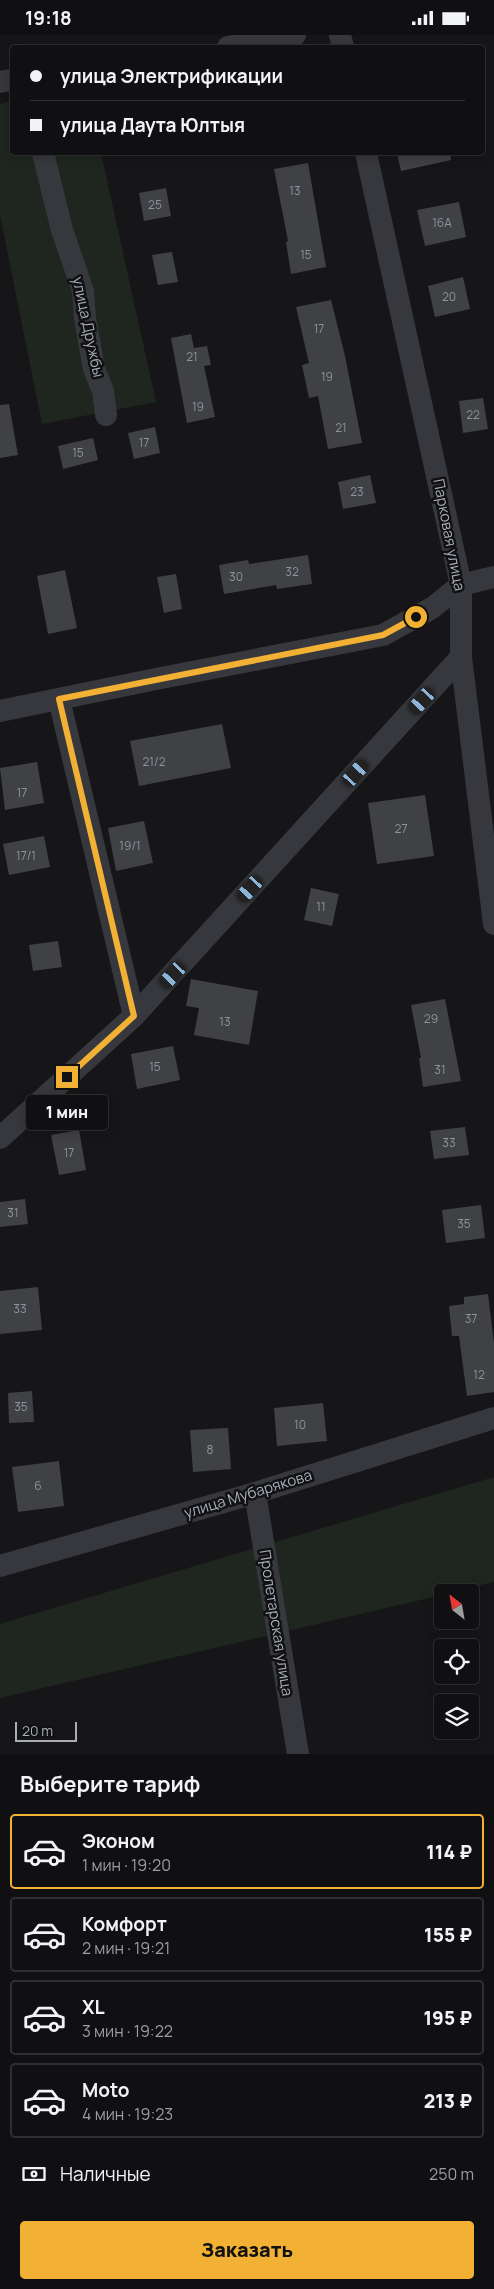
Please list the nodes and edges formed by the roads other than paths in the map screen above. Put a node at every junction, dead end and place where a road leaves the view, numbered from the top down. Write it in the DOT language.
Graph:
graph roads {
  1 [pos="295,35"];
  2 [pos="239,45"];
  3 [pos="43,155"];
  4 [pos="366,155"];
  5 [pos="106,415"];
  6 [pos="494,577"];
  7 [pos="461,585"];
  8 [pos="461,657"];
  9 [pos="59,699"];
  10 [pos="0,711"];
  11 [pos="494,923"];
  12 [pos="134,1016"];
  13 [pos="0,1138"];
  14 [pos="494,1418"];
  15 [pos="255,1493"];
  16 [pos="0,1566"];
  17 [pos="298,1754"];
  1 -- 2 [label="street"];
  3 -- 5 [label="street, улица Дружбы"];
  4 -- 7 [label="street, Парковая улица"];
  6 -- 7 [label="street"];
  7 -- 8 [label="street, Парковая улица"];
  7 -- 9 [label="street"];
  8 -- 11 [label="street, Парковая улица"];
  8 -- 12 [label="street"];
  9 -- 10 [label="street"];
  9 -- 12 [label="street"];
  12 -- 13 [label="street"];
  14 -- 15 [label="street, улица Мубарякова"];
  15 -- 16 [label="street, улица Мубарякова"];
  15 -- 17 [label="street, Пролетарская улица"];
}
